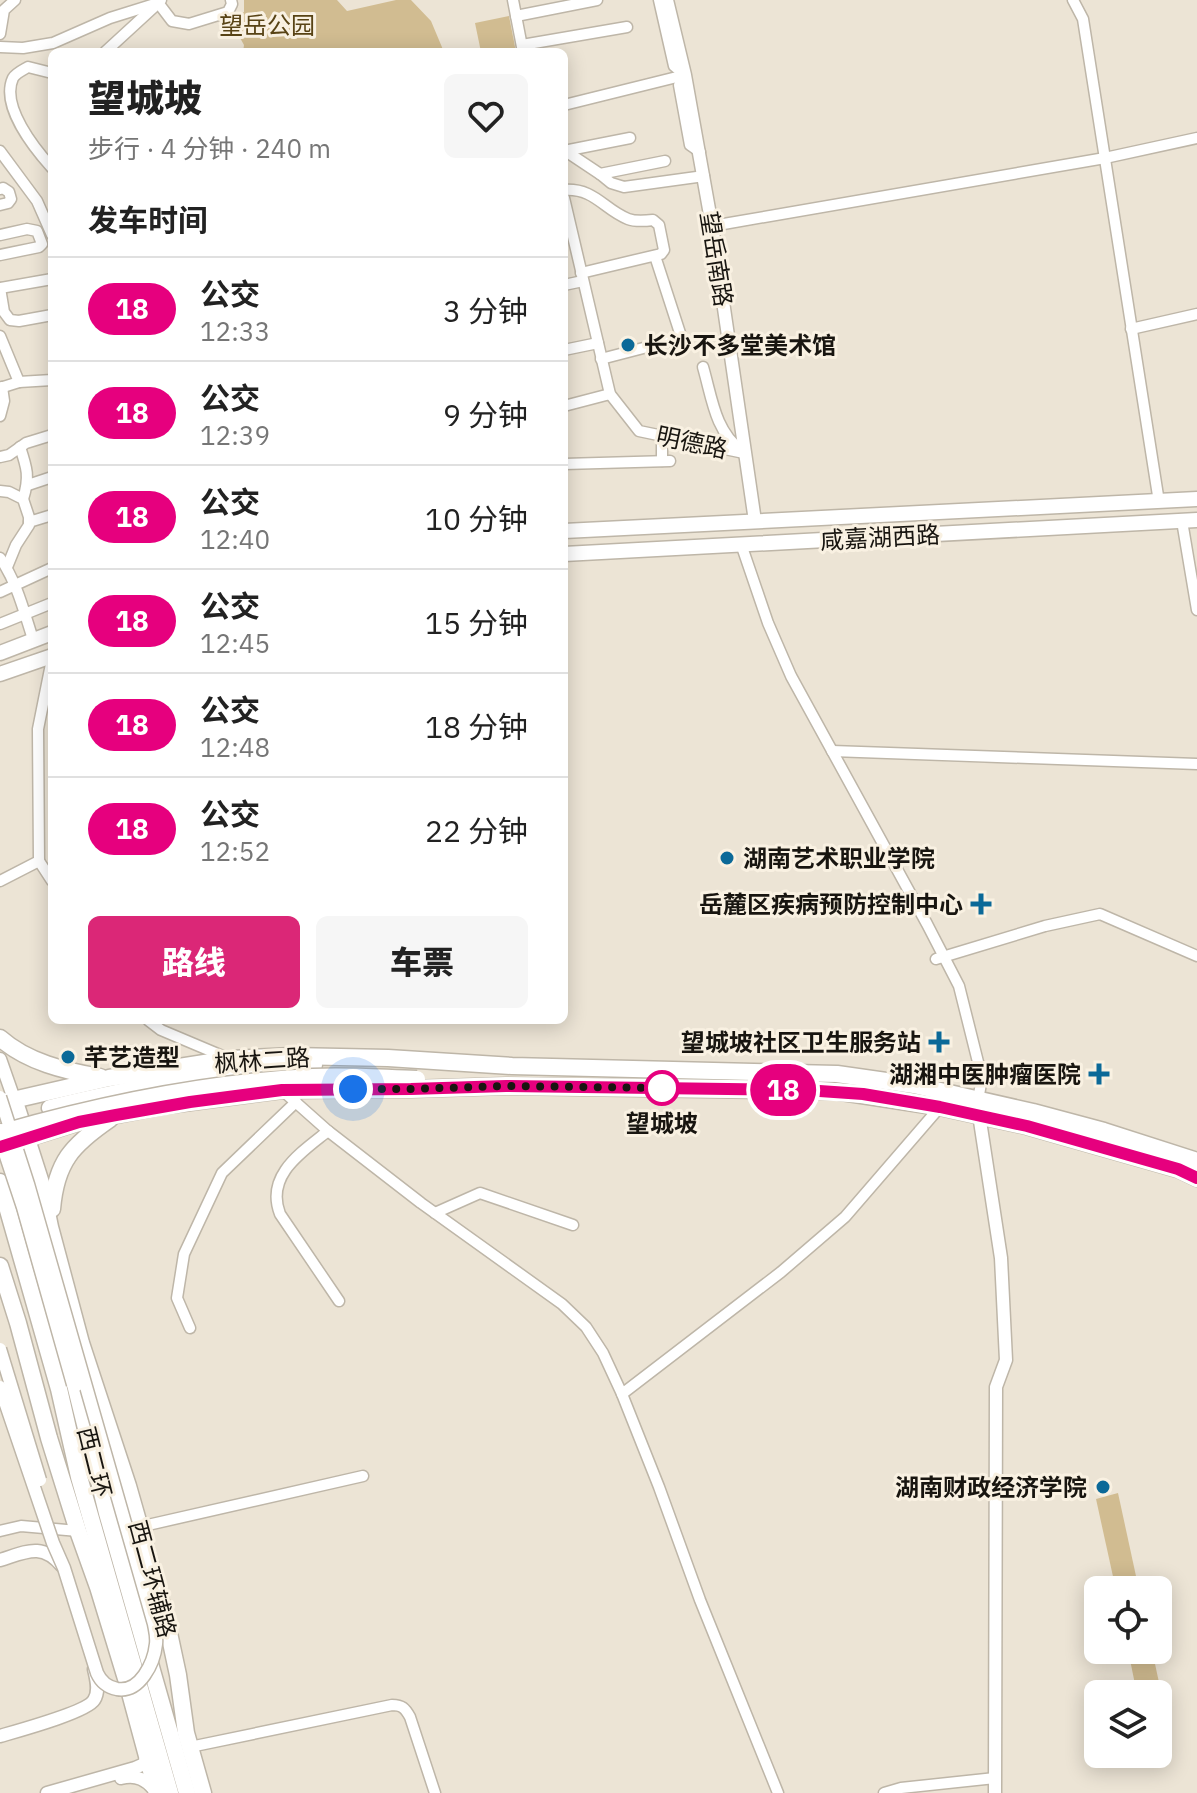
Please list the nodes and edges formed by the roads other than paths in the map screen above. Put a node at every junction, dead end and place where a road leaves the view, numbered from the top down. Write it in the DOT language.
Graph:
graph roads {
  1 [pos="15,0"];
  2 [pos="231,0"];
  3 [pos="513,0"];
  4 [pos="597,0"];
  5 [pos="659,0"];
  6 [pos="667,0"];
  7 [pos="1073,0"];
  8 [pos="158,1"];
  9 [pos="516,16"];
  10 [pos="627,27"];
  11 [pos="0,34"];
  12 [pos="0,47"];
  13 [pos="109,48"];
  14 [pos="523,48"];
  15 [pos="48,72"];
  16 [pos="685,75"];
  17 [pos="568,104"];
  18 [pos="630,138"];
  19 [pos="1197,138"];
  20 [pos="568,149"];
  21 [pos="0,151"];
  22 [pos="568,153"];
  23 [pos="1105,158"];
  24 [pos="665,161"];
  25 [pos="48,164"];
  26 [pos="600,174"];
  27 [pos="704,176"];
  28 [pos="0,189"];
  29 [pos="568,190"];
  30 [pos="0,205"];
  31 [pos="48,224"];
  32 [pos="568,226"];
  33 [pos="712,226"];
  34 [pos="0,235"];
  35 [pos="576,252"];
  36 [pos="568,254"];
  37 [pos="0,255"];
  38 [pos="655,256"];
  39 [pos="582,277"];
  40 [pos="48,280"];
  41 [pos="568,283"];
  42 [pos="0,288"];
  43 [pos="1197,314"];
  44 [pos="48,316"];
  45 [pos="1131,329"];
  46 [pos="0,336"];
  47 [pos="598,343"];
  48 [pos="568,349"];
  49 [pos="601,359"];
  50 [pos="703,367"];
  51 [pos="48,380"];
  52 [pos="19,382"];
  53 [pos="1,387"];
  54 [pos="610,394"];
  55 [pos="568,405"];
  56 [pos="0,416"];
  57 [pos="662,435"];
  58 [pos="48,436"];
  59 [pos="20,447"];
  60 [pos="744,453"];
  61 [pos="0,457"];
  62 [pos="568,464"];
  63 [pos="48,478"];
  64 [pos="28,485"];
  65 [pos="0,491"];
  66 [pos="23,499"];
  67 [pos="1197,499"];
  68 [pos="1159,502"];
  69 [pos="48,516"];
  70 [pos="755,521"];
  71 [pos="1190,521"];
  72 [pos="29,522"];
  73 [pos="568,531"];
  74 [pos="741,544"];
  75 [pos="568,554"];
  76 [pos="2,561"];
  77 [pos="48,570"];
  78 [pos="15,586"];
  79 [pos="0,592"];
  80 [pos="48,605"];
  81 [pos="1197,610"];
  82 [pos="25,615"];
  83 [pos="0,624"];
  84 [pos="48,634"];
  85 [pos="33,639"];
  86 [pos="0,653"];
  87 [pos="48,659"];
  88 [pos="0,674"];
  89 [pos="48,678"];
  90 [pos="832,751"];
  91 [pos="1197,764"];
  92 [pos="39,861"];
  93 [pos="48,875"];
  94 [pos="0,881"];
  95 [pos="1197,956"];
  96 [pos="940,958"];
  97 [pos="153,1024"];
  98 [pos="0,1038"];
  99 [pos="0,1059"];
  100 [pos="230,1059"];
  101 [pos="512,1066"];
  102 [pos="415,1074"];
  103 [pos="109,1078"];
  104 [pos="506,1086"];
  105 [pos="282,1090"];
  106 [pos="5,1100"];
  107 [pos="296,1102"];
  108 [pos="940,1107"];
  109 [pos="978,1108"];
  110 [pos="116,1115"];
  111 [pos="0,1122"];
  112 [pos="328,1131"];
  113 [pos="0,1133"];
  114 [pos="28,1137"];
  115 [pos="0,1147"];
  116 [pos="1197,1161"];
  117 [pos="1197,1178"];
  118 [pos="0,1182"];
  119 [pos="435,1213"];
  120 [pos="573,1225"];
  121 [pos="50,1227"];
  122 [pos="0,1266"];
  123 [pos="339,1301"];
  124 [pos="190,1328"];
  125 [pos="0,1349"];
  126 [pos="0,1387"];
  127 [pos="67,1387"];
  128 [pos="622,1394"];
  129 [pos="363,1476"];
  130 [pos="139,1527"];
  131 [pos="0,1531"];
  132 [pos="78,1531"];
  133 [pos="0,1560"];
  134 [pos="64,1568"];
  135 [pos="94,1665"];
  136 [pos="0,1736"];
  137 [pos="190,1747"];
  138 [pos="147,1755"];
  139 [pos="995,1778"];
  140 [pos="47,1793"];
  141 [pos="68,1793"];
  142 [pos="157,1793"];
  143 [pos="170,1793"];
  144 [pos="187,1793"];
  145 [pos="203,1793"];
  146 [pos="435,1793"];
  147 [pos="778,1793"];
  148 [pos="884,1793"];
  149 [pos="995,1793"];
  1 -- 11 [label="street"];
  2 -- 8 [label="street"];
  3 -- 9 [label="street"];
  4 -- 9 [label="street"];
  5 -- 16 [label="street"];
  6 -- 16 [label="street, 望岳南路"];
  7 -- 23 [label="street"];
  8 -- 12 [label="street"];
  8 -- 13 [label="street"];
  9 -- 14 [label="street"];
  10 -- 14 [label="street"];
  15 -- 25 [label="street"];
  16 -- 17 [label="street"];
  16 -- 27 [label="street, 望岳南路"];
  18 -- 20 [label="street"];
  19 -- 23 [label="street"];
  21 -- 31 [label="street"];
  22 -- 26 [label="street"];
  23 -- 33 [label="street"];
  23 -- 45 [label="street"];
  24 -- 26 [label="street"];
  26 -- 27 [label="street"];
  27 -- 33 [label="street, 望岳南路"];
  28 -- 30 [label="street"];
  29 -- 38 [label="street"];
  32 -- 35 [label="street"];
  33 -- 60 [label="street, 望岳南路"];
  34 -- 37 [label="street"];
  35 -- 36 [label="street"];
  35 -- 39 [label="street"];
  38 -- 39 [label="street"];
  38 -- 49 [label="street"];
  39 -- 41 [label="street"];
  39 -- 47 [label="street"];
  40 -- 42 [label="street"];
  42 -- 44 [label="street"];
  43 -- 45 [label="street"];
  45 -- 68 [label="street"];
  46 -- 52 [label="street"];
  47 -- 48 [label="street"];
  47 -- 49 [label="street"];
  49 -- 54 [label="street"];
  50 -- 60 [label="street"];
  51 -- 52 [label="street"];
  52 -- 53 [label="street"];
  53 -- 56 [label="street"];
  54 -- 55 [label="street"];
  54 -- 57 [label="street, 明德路"];
  57 -- 60 [label="street, 明德路"];
  57 -- 62 [label="street"];
  58 -- 59 [label="street"];
  59 -- 61 [label="street"];
  59 -- 64 [label="street"];
  60 -- 70 [label="street, 望岳南路"];
  63 -- 64 [label="street"];
  64 -- 66 [label="street"];
  65 -- 66 [label="street"];
  66 -- 72 [label="street"];
  67 -- 68 [label="main road, 咸嘉湖西路"];
  68 -- 70 [label="main road, 咸嘉湖西路"];
  69 -- 72 [label="street"];
  70 -- 73 [label="main road, 咸嘉湖西路"];
  71 -- 74 [label="main road, 咸嘉湖西路"];
  71 -- 81 [label="street"];
  72 -- 76 [label="street"];
  74 -- 75 [label="main road, 咸嘉湖西路"];
  74 -- 90 [label="street"];
  76 -- 78 [label="street"];
  77 -- 78 [label="street"];
  78 -- 79 [label="street"];
  78 -- 82 [label="street"];
  80 -- 82 [label="street"];
  82 -- 83 [label="street"];
  82 -- 85 [label="street"];
  84 -- 85 [label="main road"];
  85 -- 86 [label="main road"];
  87 -- 88 [label="main road"];
  89 -- 92 [label="street"];
  90 -- 91 [label="street"];
  90 -- 96 [label="street"];
  92 -- 93 [label="street"];
  92 -- 94 [label="street"];
  95 -- 96 [label="street"];
  96 -- 109 [label="street"];
  97 -- 100 [label="street"];
  98 -- 103 [label="main road"];
  99 -- 106 [label="street"];
  100 -- 101 [label="main road, 枫林二路"];
  100 -- 103 [label="main road, 枫林二路"];
  101 -- 102 [label="main road, 枫林二路"];
  101 -- 109 [label="main road, 枫林二路"];
  102 -- 104 [label="main road, 枫林二路"];
  102 -- 111 [label="main road"];
  102 -- 113 [label="main road, bridge"];
  103 -- 106 [label="main road, 枫林二路"];
  104 -- 105 [label="main road, 枫林二路"];
  104 -- 108 [label="main road, 枫林二路"];
  105 -- 107 [label="street"];
  105 -- 110 [label="main road, 枫林二路"];
  106 -- 114 [label="main road, 西二环辅路"];
  106 -- 135 [label="street, bridge"];
  107 -- 112 [label="street"];
  107 -- 124 [label="street"];
  108 -- 109 [label="main road, 枫林二路"];
  108 -- 128 [label="street"];
  109 -- 116 [label="main road, 枫林二路"];
  109 -- 117 [label="main road, 枫林二路"];
  109 -- 139 [label="street"];
  110 -- 114 [label="main road, 枫林二路"];
  110 -- 121 [label="main road"];
  112 -- 119 [label="street"];
  112 -- 123 [label="street"];
  113 -- 127 [label="main road, 西二环, bridge"];
  114 -- 115 [label="main road, 枫林二路"];
  114 -- 121 [label="main road, 西二环辅路"];
  118 -- 127 [label="main road, 西二环"];
  119 -- 120 [label="street"];
  119 -- 128 [label="street"];
  121 -- 130 [label="main road, 西二环辅路"];
  122 -- 132 [label="main road"];
  125 -- 134 [label="street, bridge"];
  126 -- 134 [label="street, bridge"];
  127 -- 143 [label="main road, 西二环"];
  127 -- 144 [label="main road, 西二环"];
  128 -- 147 [label="street"];
  129 -- 130 [label="street"];
  130 -- 137 [label="main road, 西二环辅路"];
  131 -- 132 [label="street"];
  132 -- 138 [label="main road"];
  133 -- 134 [label="street"];
  134 -- 135 [label="street, bridge"];
  135 -- 136 [label="street"];
  137 -- 145 [label="main road, 西二环辅路"];
  137 -- 146 [label="street"];
  138 -- 140 [label="street"];
  138 -- 142 [label="main road"];
  139 -- 148 [label="street"];
  139 -- 149 [label="street"];
  141 -- 142 [label="street"];
}
